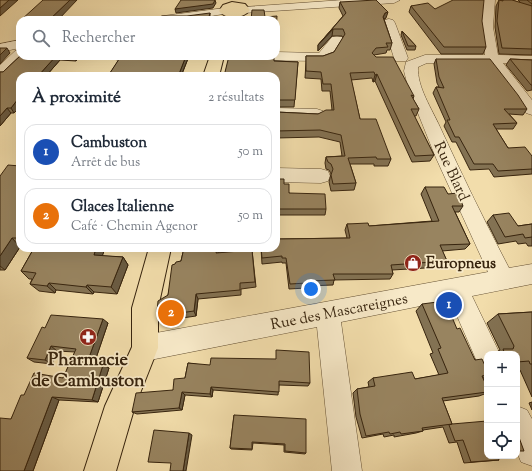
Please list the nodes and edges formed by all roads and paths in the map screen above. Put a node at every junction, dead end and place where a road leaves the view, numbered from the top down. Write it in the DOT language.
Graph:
graph roads {
  1 [pos="394,0"];
  2 [pos="489,0"];
  3 [pos="235,8"];
  4 [pos="186,16"];
  5 [pos="389,23"];
  6 [pos="337,40"];
  7 [pos="16,45"];
  8 [pos="0,48"];
  9 [pos="280,57"];
  10 [pos="16,58"];
  11 [pos="386,58"];
  12 [pos="492,59"];
  13 [pos="216,60"];
  14 [pos="409,60"];
  15 [pos="532,60"];
  16 [pos="212,72"];
  17 [pos="0,73"];
  18 [pos="532,110"];
  19 [pos="280,113"];
  20 [pos="317,114"];
  21 [pos="280,175"];
  22 [pos="321,176"];
  23 [pos="159,252"];
  24 [pos="532,274"];
  25 [pos="503,280"];
  26 [pos="456,288"];
  27 [pos="328,313"];
  28 [pos="146,348"];
  29 [pos="485,351"];
  30 [pos="518,423"];
  31 [pos="532,451"];
  32 [pos="100,471"];
  33 [pos="347,471"];
  1 -- 3 [label="street"];
  2 -- 12 [label="street"];
  3 -- 4 [label="street"];
  5 -- 14 [label="street"];
  6 -- 9 [label="street"];
  7 -- 8 [label="street"];
  10 -- 17 [label="street"];
  11 -- 14 [label="street"];
  12 -- 14 [label="street"];
  12 -- 15 [label="street"];
  12 -- 18 [label="street"];
  13 -- 16 [label="main road"];
  14 -- 25 [label="street, Rue Blard"];
  19 -- 20 [label="street"];
  21 -- 22 [label="street"];
  23 -- 28 [label="main road"];
  24 -- 25 [label="street, Rue des Mascareignes"];
  25 -- 26 [label="street, Rue des Mascareignes"];
  26 -- 27 [label="street, Rue des Mascareignes"];
  26 -- 29 [label="street"];
  27 -- 28 [label="street, Rue des Mascareignes"];
  27 -- 33 [label="street"];
  28 -- 32 [label="main road"];
  30 -- 31 [label="street"];
}
